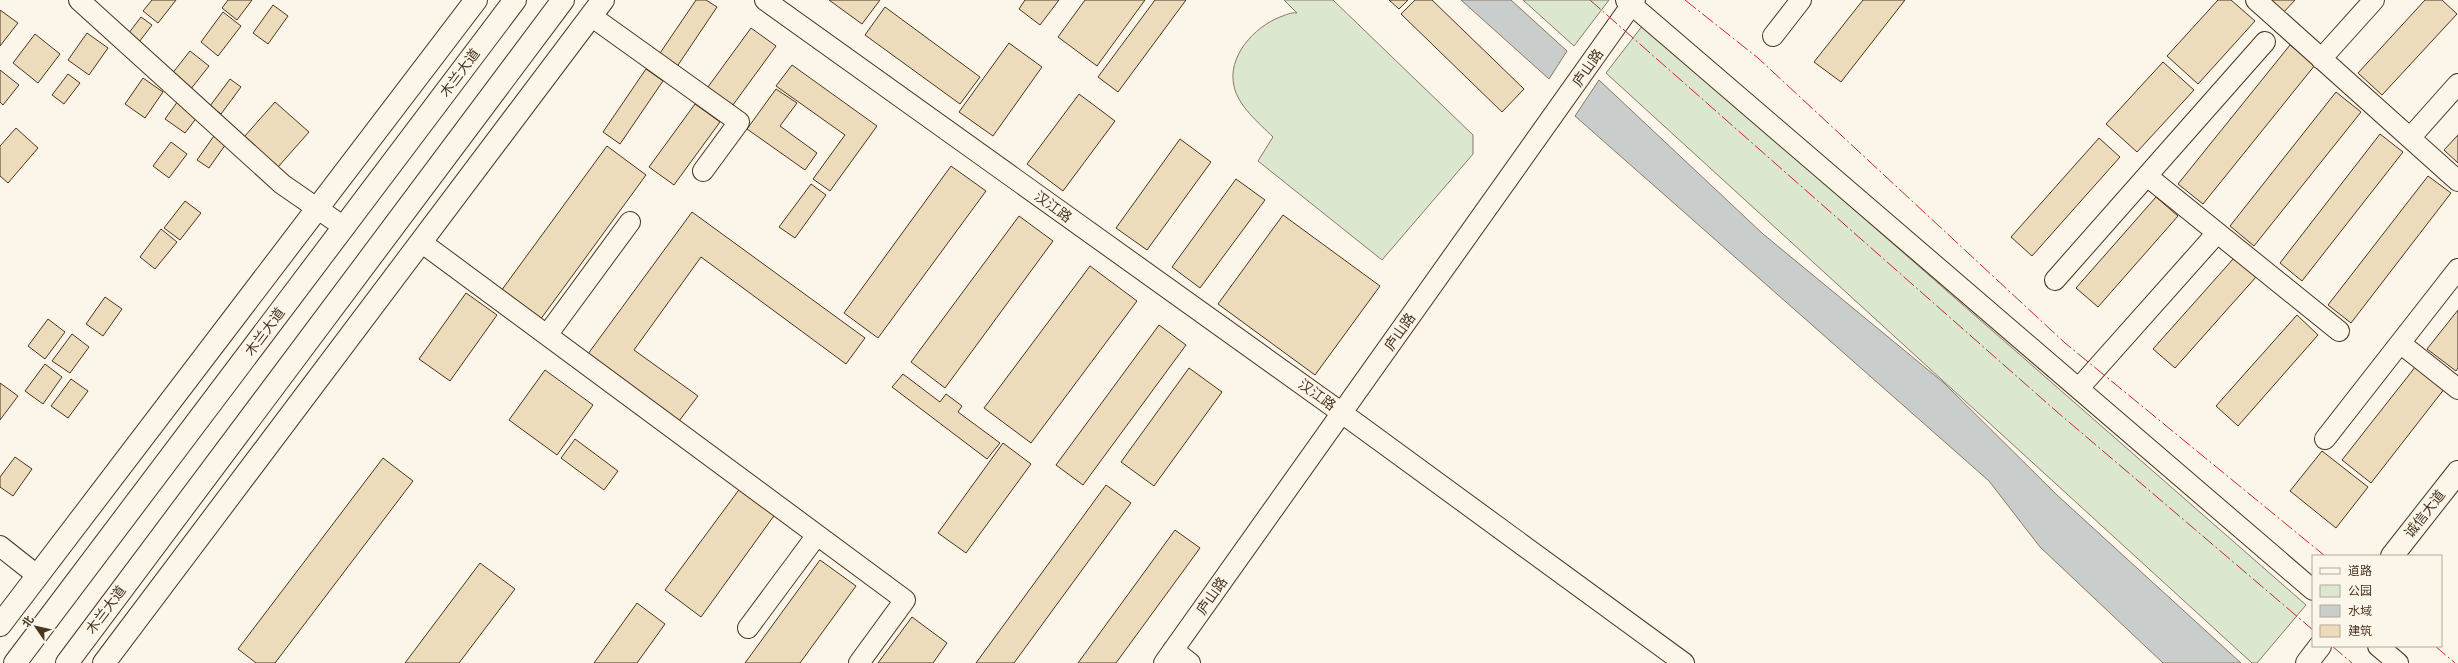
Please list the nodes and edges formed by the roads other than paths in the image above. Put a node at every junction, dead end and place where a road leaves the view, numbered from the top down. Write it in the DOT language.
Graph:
graph roads {
  1 [pos="79,0"];
  2 [pos="476,0"];
  3 [pos="515,0"];
  4 [pos="563,0"];
  5 [pos="765,0"];
  6 [pos="1801,0"];
  7 [pos="2256,0"];
  8 [pos="2374,0"];
  9 [pos="1631,2"];
  10 [pos="597,8"];
  11 [pos="1773,36"];
  12 [pos="2265,42"];
  13 [pos="2321,59"];
  14 [pos="2458,84"];
  15 [pos="2410,138"];
  16 [pos="703,171"];
  17 [pos="2147,176"];
  18 [pos="2458,181"];
  19 [pos="318,208"];
  20 [pos="630,222"];
  21 [pos="344,227"];
  22 [pos="2217,233"];
  23 [pos="421,242"];
  24 [pos="2458,269"];
  25 [pos="2055,280"];
  26 [pos="2339,331"];
  27 [pos="547,335"];
  28 [pos="2400,343"];
  29 [pos="2078,388"];
  30 [pos="2458,389"];
  31 [pos="1342,413"];
  32 [pos="2325,439"];
  33 [pos="2458,472"];
  34 [pos="817,535"];
  35 [pos="0,546"];
  36 [pos="2393,555"];
  37 [pos="38,576"];
  38 [pos="2312,589"];
  39 [pos="0,626"];
  40 [pos="748,628"];
  41 [pos="2319,647"];
  42 [pos="2379,647"];
  43 [pos="1169,657"];
  44 [pos="15,663"];
  45 [pos="67,663"];
  46 [pos="104,663"];
  47 [pos="860,663"];
  48 [pos="1190,663"];
  49 [pos="1684,663"];
  50 [pos="2306,663"];
  51 [pos="2398,663"];
  1 -- 19 [label="street"];
  2 -- 19 [label="main road"];
  3 -- 21 [label="main road, 木兰大道"];
  4 -- 45 [label="main road, 木兰大道"];
  5 -- 31 [label="street, 汉江路"];
  6 -- 11 [label="street"];
  7 -- 13 [label="street"];
  8 -- 13 [label="street"];
  9 -- 29 [label="street"];
  9 -- 31 [label="street, 庐山路"];
  10 -- 16 [label="street"];
  10 -- 23 [label="main road"];
  12 -- 17 [label="street"];
  13 -- 15 [label="street"];
  14 -- 15 [label="street"];
  15 -- 18 [label="street"];
  17 -- 22 [label="street"];
  17 -- 25 [label="street"];
  19 -- 21 [label="street"];
  19 -- 37 [label="main road"];
  20 -- 27 [label="street"];
  21 -- 44 [label="main road, 木兰大道"];
  22 -- 26 [label="street"];
  22 -- 29 [label="street"];
  23 -- 27 [label="street"];
  23 -- 46 [label="main road"];
  24 -- 28 [label="street"];
  27 -- 34 [label="street"];
  28 -- 30 [label="street"];
  28 -- 32 [label="street"];
  29 -- 38 [label="street"];
  31 -- 43 [label="street, 庐山路"];
  31 -- 49 [label="street, 汉江路"];
  33 -- 36 [label="main road, 诚信大道"];
  34 -- 40 [label="street"];
  34 -- 47 [label="street"];
  35 -- 37 [label="street"];
  37 -- 39 [label="main road"];
  41 -- 50 [label="main road"];
  42 -- 51 [label="street"];
  43 -- 48 [label="street"];
}
